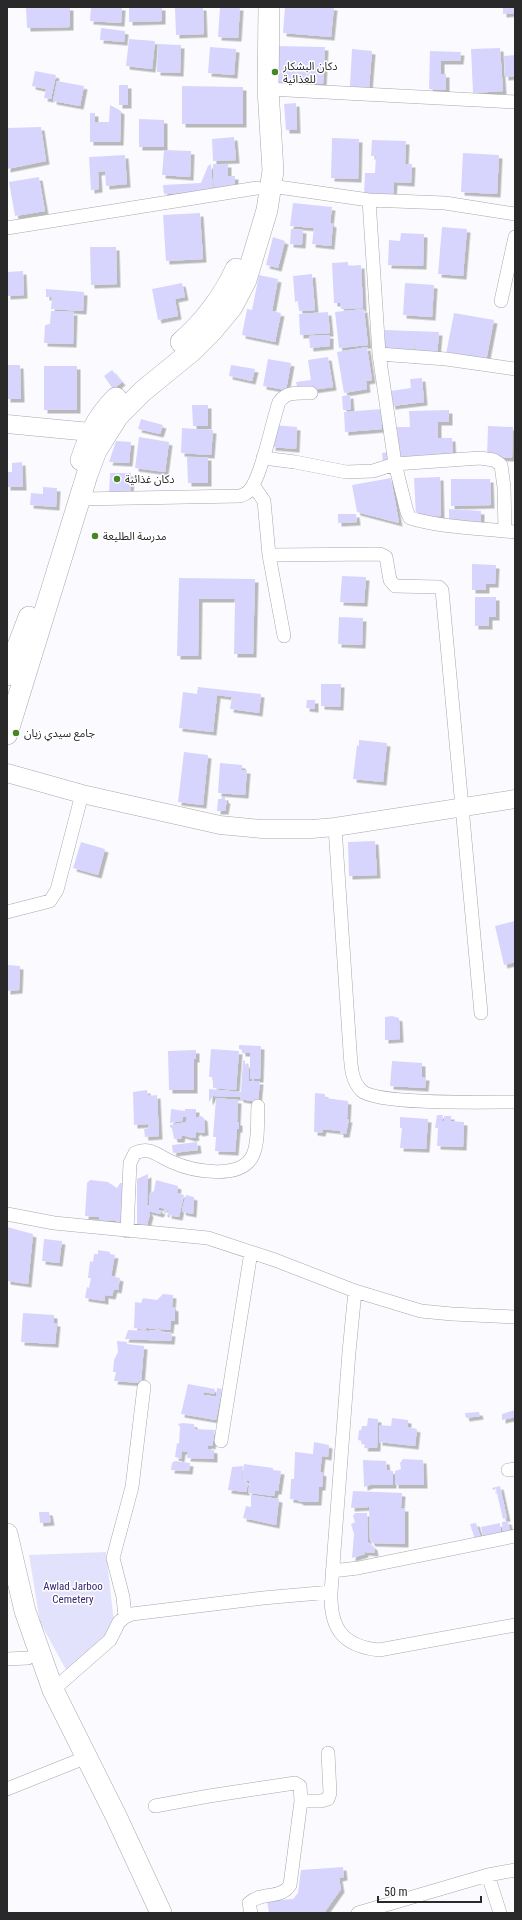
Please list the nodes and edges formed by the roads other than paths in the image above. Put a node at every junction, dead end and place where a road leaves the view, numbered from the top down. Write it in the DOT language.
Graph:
graph roads {
  1 [pos="258,7"];
  2 [pos="269,7"];
  3 [pos="268,89"];
  4 [pos="515,102"];
  5 [pos="264,187"];
  6 [pos="369,200"];
  7 [pos="515,214"];
  8 [pos="7,228"];
  9 [pos="515,237"];
  10 [pos="501,301"];
  11 [pos="379,354"];
  12 [pos="515,369"];
  13 [pos="310,393"];
  14 [pos="7,424"];
  15 [pos="97,436"];
  16 [pos="264,458"];
  17 [pos="395,464"];
  18 [pos="253,485"];
  19 [pos="81,499"];
  20 [pos="510,531"];
  21 [pos="269,556"];
  22 [pos="284,636"];
  23 [pos="7,675"];
  24 [pos="12,693"];
  25 [pos="7,734"];
  26 [pos="7,773"];
  27 [pos="82,794"];
  28 [pos="515,799"];
  29 [pos="461,808"];
  30 [pos="335,827"];
  31 [pos="7,912"];
  32 [pos="481,1013"];
  33 [pos="515,1102"];
  34 [pos="258,1106"];
  35 [pos="7,1214"];
  36 [pos="127,1231"];
  37 [pos="251,1252"];
  38 [pos="355,1291"];
  39 [pos="515,1317"];
  40 [pos="144,1387"];
  41 [pos="221,1441"];
  42 [pos="7,1534"];
  43 [pos="515,1536"];
  44 [pos="332,1571"];
  45 [pos="7,1592"];
  46 [pos="332,1592"];
  47 [pos="125,1617"];
  48 [pos="515,1625"];
  49 [pos="28,1658"];
  50 [pos="7,1659"];
  51 [pos="53,1690"];
  52 [pos="328,1753"];
  53 [pos="77,1761"];
  54 [pos="7,1789"];
  55 [pos="301,1801"];
  56 [pos="155,1806"];
  57 [pos="515,1870"];
  58 [pos="488,1875"];
  59 [pos="149,1913"];
  60 [pos="161,1913"];
  61 [pos="251,1913"];
  62 [pos="358,1913"];
  63 [pos="500,1913"];
  1 -- 5 [label="main road"];
  2 -- 3 [label="main road"];
  3 -- 4 [label="street"];
  3 -- 5 [label="main road"];
  5 -- 6 [label="street"];
  5 -- 8 [label="street"];
  5 -- 15 [label="main road"];
  6 -- 7 [label="street"];
  6 -- 11 [label="street"];
  9 -- 10 [label="street"];
  11 -- 12 [label="street"];
  11 -- 17 [label="street"];
  13 -- 16 [label="street"];
  14 -- 15 [label="street"];
  15 -- 19 [label="main road"];
  15 -- 23 [label="main road"];
  16 -- 17 [label="street"];
  16 -- 18 [label="street"];
  17 -- 20 [label="street"];
  17 -- 20 [label="street"];
  18 -- 19 [label="street"];
  18 -- 21 [label="street"];
  19 -- 24 [label="main road"];
  21 -- 22 [label="street"];
  21 -- 29 [label="street"];
  24 -- 25 [label="main road"];
  26 -- 27 [label="street"];
  27 -- 30 [label="street"];
  27 -- 31 [label="street"];
  28 -- 29 [label="street"];
  29 -- 30 [label="street"];
  29 -- 32 [label="street"];
  30 -- 33 [label="street"];
  34 -- 36 [label="street"];
  35 -- 36 [label="street"];
  36 -- 37 [label="street"];
  37 -- 38 [label="street"];
  37 -- 41 [label="street"];
  38 -- 39 [label="street"];
  38 -- 44 [label="street"];
  40 -- 47 [label="street"];
  42 -- 51 [label="main road"];
  43 -- 44 [label="street"];
  44 -- 46 [label="street"];
  45 -- 49 [label="main road"];
  46 -- 47 [label="street"];
  46 -- 48 [label="street"];
  47 -- 51 [label="street"];
  49 -- 50 [label="street"];
  49 -- 53 [label="main road"];
  51 -- 60 [label="main road"];
  52 -- 55 [label="street"];
  53 -- 54 [label="street"];
  53 -- 59 [label="main road"];
  55 -- 56 [label="street"];
  55 -- 61 [label="street"];
  57 -- 58 [label="street"];
  58 -- 62 [label="street"];
  58 -- 63 [label="street"];
}
